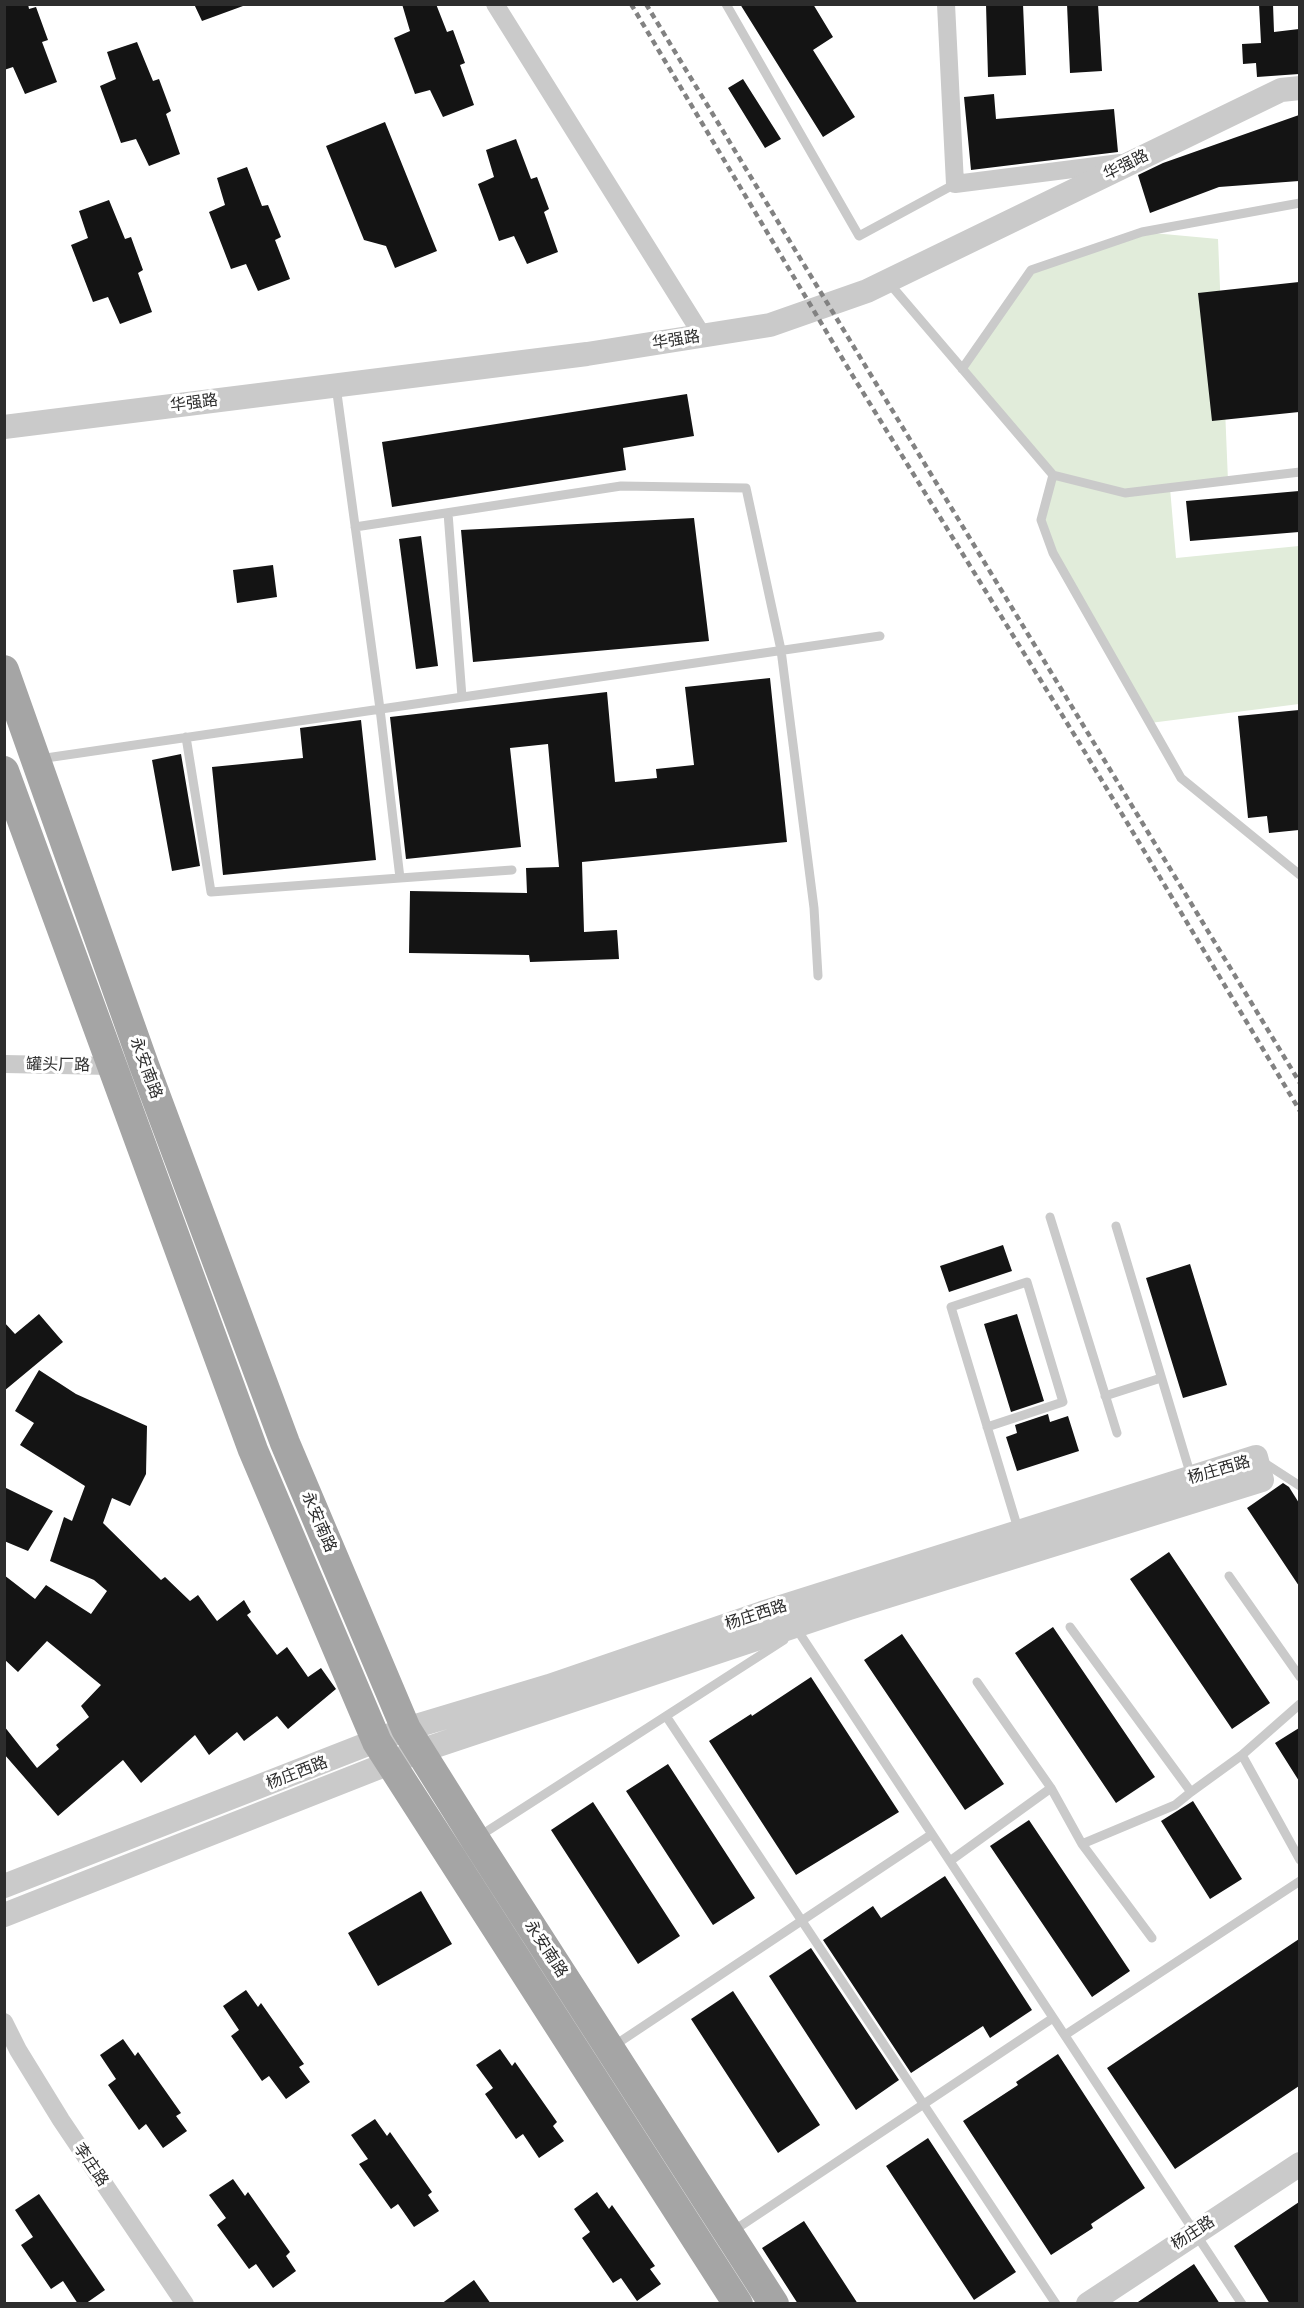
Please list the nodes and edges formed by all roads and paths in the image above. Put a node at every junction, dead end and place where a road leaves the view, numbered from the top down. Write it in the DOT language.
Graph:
graph roads {
  1 [pos="495,4"];
  2 [pos="726,4"];
  3 [pos="946,4"];
  4 [pos="1299,88"];
  5 [pos="1136,160"];
  6 [pos="955,184"];
  7 [pos="1299,203"];
  8 [pos="887,281"];
  9 [pos="702,335"];
  10 [pos="962,369"];
  11 [pos="336,385"];
  12 [pos="4,427"];
  13 [pos="1299,472"];
  14 [pos="1053,475"];
  15 [pos="447,513"];
  16 [pos="355,526"];
  17 [pos="880,636"];
  18 [pos="781,650"];
  19 [pos="4,670"];
  20 [pos="462,697"];
  21 [pos="380,709"];
  22 [pos="186,737"];
  23 [pos="36,759"];
  24 [pos="4,771"];
  25 [pos="512,870"];
  26 [pos="1299,876"];
  27 [pos="400,878"];
  28 [pos="818,976"];
  29 [pos="4,1064"];
  30 [pos="111,1066"];
  31 [pos="1050,1217"];
  32 [pos="1116,1226"];
  33 [pos="1161,1378"];
  34 [pos="1105,1396"];
  35 [pos="987,1427"];
  36 [pos="1117,1433"];
  37 [pos="1256,1457"];
  38 [pos="1191,1477"];
  39 [pos="1299,1486"];
  40 [pos="1019,1532"];
  41 [pos="1229,1576"];
  42 [pos="806,1625"];
  43 [pos="1070,1627"];
  44 [pos="1299,1677"];
  45 [pos="977,1682"];
  46 [pos="1299,1704"];
  47 [pos="666,1716"];
  48 [pos="413,1740"];
  49 [pos="383,1752"];
  50 [pos="1242,1755"];
  51 [pos="1051,1788"];
  52 [pos="1191,1792"];
  53 [pos="932,1834"];
  54 [pos="475,1839"];
  55 [pos="1082,1844"];
  56 [pos="1299,1860"];
  57 [pos="950,1861"];
  58 [pos="1299,1881"];
  59 [pos="4,1886"];
  60 [pos="4,1915"];
  61 [pos="802,1921"];
  62 [pos="1152,1938"];
  63 [pos="1053,2018"];
  64 [pos="4,2022"];
  65 [pos="1065,2035"];
  66 [pos="610,2049"];
  67 [pos="924,2104"];
  68 [pos="1299,2164"];
  69 [pos="1196,2231"];
  70 [pos="730,2234"];
  71 [pos="185,2304"];
  72 [pos="738,2304"];
  73 [pos="774,2304"];
  74 [pos="1056,2304"];
  75 [pos="1088,2304"];
  76 [pos="1242,2304"];
  1 -- 9 [label="street"];
  2 -- 6 [label="lane"];
  3 -- 6 [label="street"];
  4 -- 5 [label="street, 华强路"];
  5 -- 6 [label="street"];
  5 -- 8 [label="street, 华强路"];
  7 -- 10 [label="lane"];
  8 -- 9 [label="street, 华强路"];
  8 -- 10 [label="lane"];
  9 -- 11 [label="street, 华强路"];
  10 -- 14 [label="lane"];
  11 -- 12 [label="street, 华强路"];
  11 -- 16 [label="lane"];
  13 -- 14 [label="lane"];
  14 -- 26 [label="lane"];
  15 -- 16 [label="lane"];
  15 -- 18 [label="lane"];
  15 -- 20 [label="lane"];
  16 -- 21 [label="lane"];
  17 -- 18 [label="lane"];
  18 -- 20 [label="lane"];
  18 -- 28 [label="lane"];
  19 -- 23 [label="main road, 永安南路"];
  20 -- 21 [label="lane"];
  21 -- 22 [label="lane"];
  21 -- 27 [label="lane"];
  22 -- 23 [label="lane"];
  22 -- 27 [label="lane"];
  23 -- 48 [label="main road, 永安南路"];
  24 -- 30 [label="main road, 永安南路"];
  25 -- 27 [label="lane"];
  29 -- 30 [label="street, 罐头厂路"];
  30 -- 49 [label="main road, 永安南路"];
  31 -- 34 [label="lane"];
  32 -- 33 [label="lane"];
  33 -- 34 [label="lane"];
  33 -- 38 [label="lane"];
  34 -- 36 [label="lane"];
  35 -- 35 [label="lane"];
  35 -- 40 [label="lane"];
  37 -- 38 [label="street, 杨庄西路"];
  37 -- 39 [label="lane"];
  37 -- 42 [label="street, 杨庄西路"];
  38 -- 40 [label="street, 杨庄西路"];
  40 -- 48 [label="street, 杨庄西路"];
  41 -- 44 [label="lane"];
  42 -- 47 [label="lane"];
  42 -- 48 [label="street, 杨庄西路"];
  42 -- 53 [label="lane"];
  43 -- 52 [label="lane"];
  45 -- 51 [label="lane"];
  46 -- 50 [label="lane"];
  47 -- 54 [label="lane"];
  47 -- 61 [label="lane"];
  48 -- 49 [label="street, 杨庄西路"];
  48 -- 54 [label="main road, 永安南路"];
  49 -- 59 [label="street, 杨庄西路"];
  49 -- 60 [label="street, 杨庄西路"];
  49 -- 72 [label="main road, 永安南路"];
  50 -- 52 [label="lane"];
  50 -- 56 [label="lane"];
  51 -- 55 [label="lane"];
  51 -- 57 [label="lane"];
  52 -- 55 [label="lane"];
  53 -- 57 [label="lane"];
  53 -- 61 [label="lane"];
  54 -- 66 [label="main road, 永安南路"];
  55 -- 62 [label="lane"];
  57 -- 63 [label="lane"];
  58 -- 65 [label="lane"];
  61 -- 66 [label="lane"];
  61 -- 67 [label="lane"];
  63 -- 65 [label="lane"];
  63 -- 67 [label="lane"];
  64 -- 71 [label="street, 李庄路"];
  65 -- 69 [label="lane"];
  66 -- 70 [label="main road, 永安南路"];
  67 -- 70 [label="lane"];
  67 -- 74 [label="lane"];
  68 -- 69 [label="street, 杨庄路"];
  69 -- 75 [label="street, 杨庄路"];
  69 -- 76 [label="lane"];
  70 -- 73 [label="main road, 永安南路"];
}
